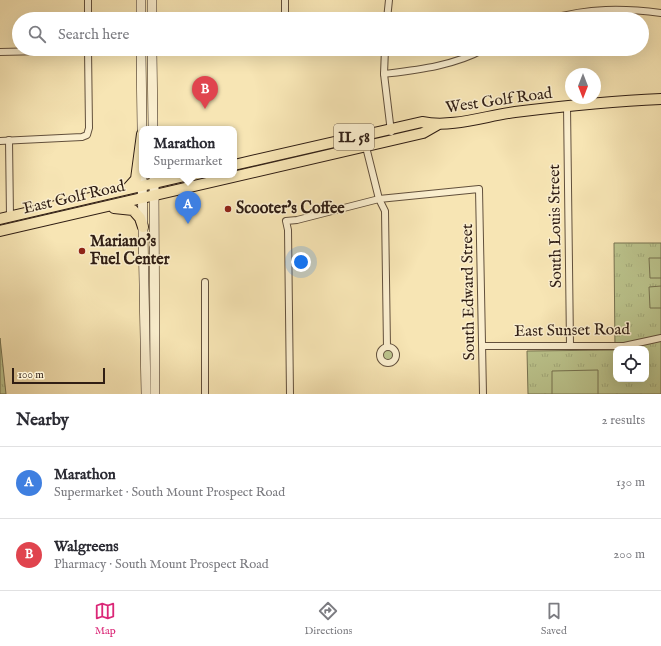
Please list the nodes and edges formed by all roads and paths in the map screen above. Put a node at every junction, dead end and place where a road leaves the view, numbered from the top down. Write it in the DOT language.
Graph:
graph roads {
  1 [pos="88,0"];
  2 [pos="141,0"];
  3 [pos="152,0"];
  4 [pos="285,0"];
  5 [pos="389,0"];
  6 [pos="88,12"];
  7 [pos="141,12"];
  8 [pos="152,12"];
  9 [pos="285,12"];
  10 [pos="388,12"];
  11 [pos="584,12"];
  12 [pos="661,13"];
  13 [pos="0,52"];
  14 [pos="12,52"];
  15 [pos="88,56"];
  16 [pos="141,56"];
  17 [pos="152,56"];
  18 [pos="385,56"];
  19 [pos="469,56"];
  20 [pos="384,74"];
  21 [pos="661,99"];
  22 [pos="567,106"];
  23 [pos="437,125"];
  24 [pos="142,126"];
  25 [pos="153,126"];
  26 [pos="390,129"];
  27 [pos="363,135"];
  28 [pos="393,139"];
  29 [pos="9,140"];
  30 [pos="0,141"];
  31 [pos="366,146"];
  32 [pos="139,156"];
  33 [pos="237,164"];
  34 [pos="237,176"];
  35 [pos="142,178"];
  36 [pos="228,178"];
  37 [pos="154,179"];
  38 [pos="142,186"];
  39 [pos="127,189"];
  40 [pos="155,195"];
  41 [pos="142,198"];
  42 [pos="379,199"];
  43 [pos="96,209"];
  44 [pos="5,218"];
  45 [pos="143,227"];
  46 [pos="0,231"];
  47 [pos="205,282"];
  48 [pos="661,338"];
  49 [pos="570,345"];
  50 [pos="483,346"];
  51 [pos="387,347"];
  52 [pos="146,394"];
  53 [pos="155,394"];
  54 [pos="205,394"];
  55 [pos="290,394"];
  56 [pos="483,394"];
  1 -- 6 [label="street"];
  2 -- 7 [label="main road"];
  3 -- 8 [label="main road"];
  4 -- 9 [label="street"];
  5 -- 10 [label="street"];
  11 -- 12 [label="street"];
  13 -- 14 [label="street"];
  15 -- 29 [label="street"];
  16 -- 24 [label="main road"];
  17 -- 25 [label="main road"];
  18 -- 20 [label="street"];
  19 -- 20 [label="street"];
  20 -- 26 [label="street"];
  21 -- 22 [label="main road, West Golf Road / IL 58"];
  22 -- 23 [label="main road, West Golf Road / IL 58"];
  22 -- 49 [label="street, South Louis Street"];
  23 -- 26 [label="main road, West Golf Road / IL 58"];
  23 -- 28 [label="main road, West Golf Road / IL 58"];
  26 -- 27 [label="main road, West Golf Road / IL 58"];
  26 -- 28 [label="street"];
  27 -- 31 [label="street"];
  27 -- 33 [label="main road, West Golf Road / IL 58"];
  28 -- 31 [label="main road, West Golf Road / IL 58"];
  29 -- 30 [label="street"];
  29 -- 44 [label="street"];
  31 -- 34 [label="main road, West Golf Road / IL 58"];
  31 -- 42 [label="street"];
  32 -- 39 [label="main road"];
  35 -- 38 [label="main road"];
  36 -- 40 [label="main road, West Golf Road / IL 58"];
  37 -- 38 [label="main road, East Golf Road"];
  37 -- 40 [label="main road"];
  38 -- 39 [label="main road, East Golf Road"];
  38 -- 41 [label="main road"];
  39 -- 44 [label="main road, East Golf Road"];
  40 -- 41 [label="main road, East Golf Road / IL 58"];
  40 -- 53 [label="main road"];
  41 -- 43 [label="main road, East Golf Road / IL 58"];
  41 -- 45 [label="main road"];
  42 -- 50 [label="street, South Edward Street"];
  42 -- 51 [label="street"];
  42 -- 55 [label="street"];
  43 -- 45 [label="main road"];
  43 -- 46 [label="main road, East Golf Road / IL 58"];
  45 -- 52 [label="main road"];
  47 -- 54 [label="street"];
  48 -- 49 [label="street, East Sunset Road"];
  49 -- 50 [label="street, East Sunset Road"];
  50 -- 56 [label="street, South Edward Street"];
}
